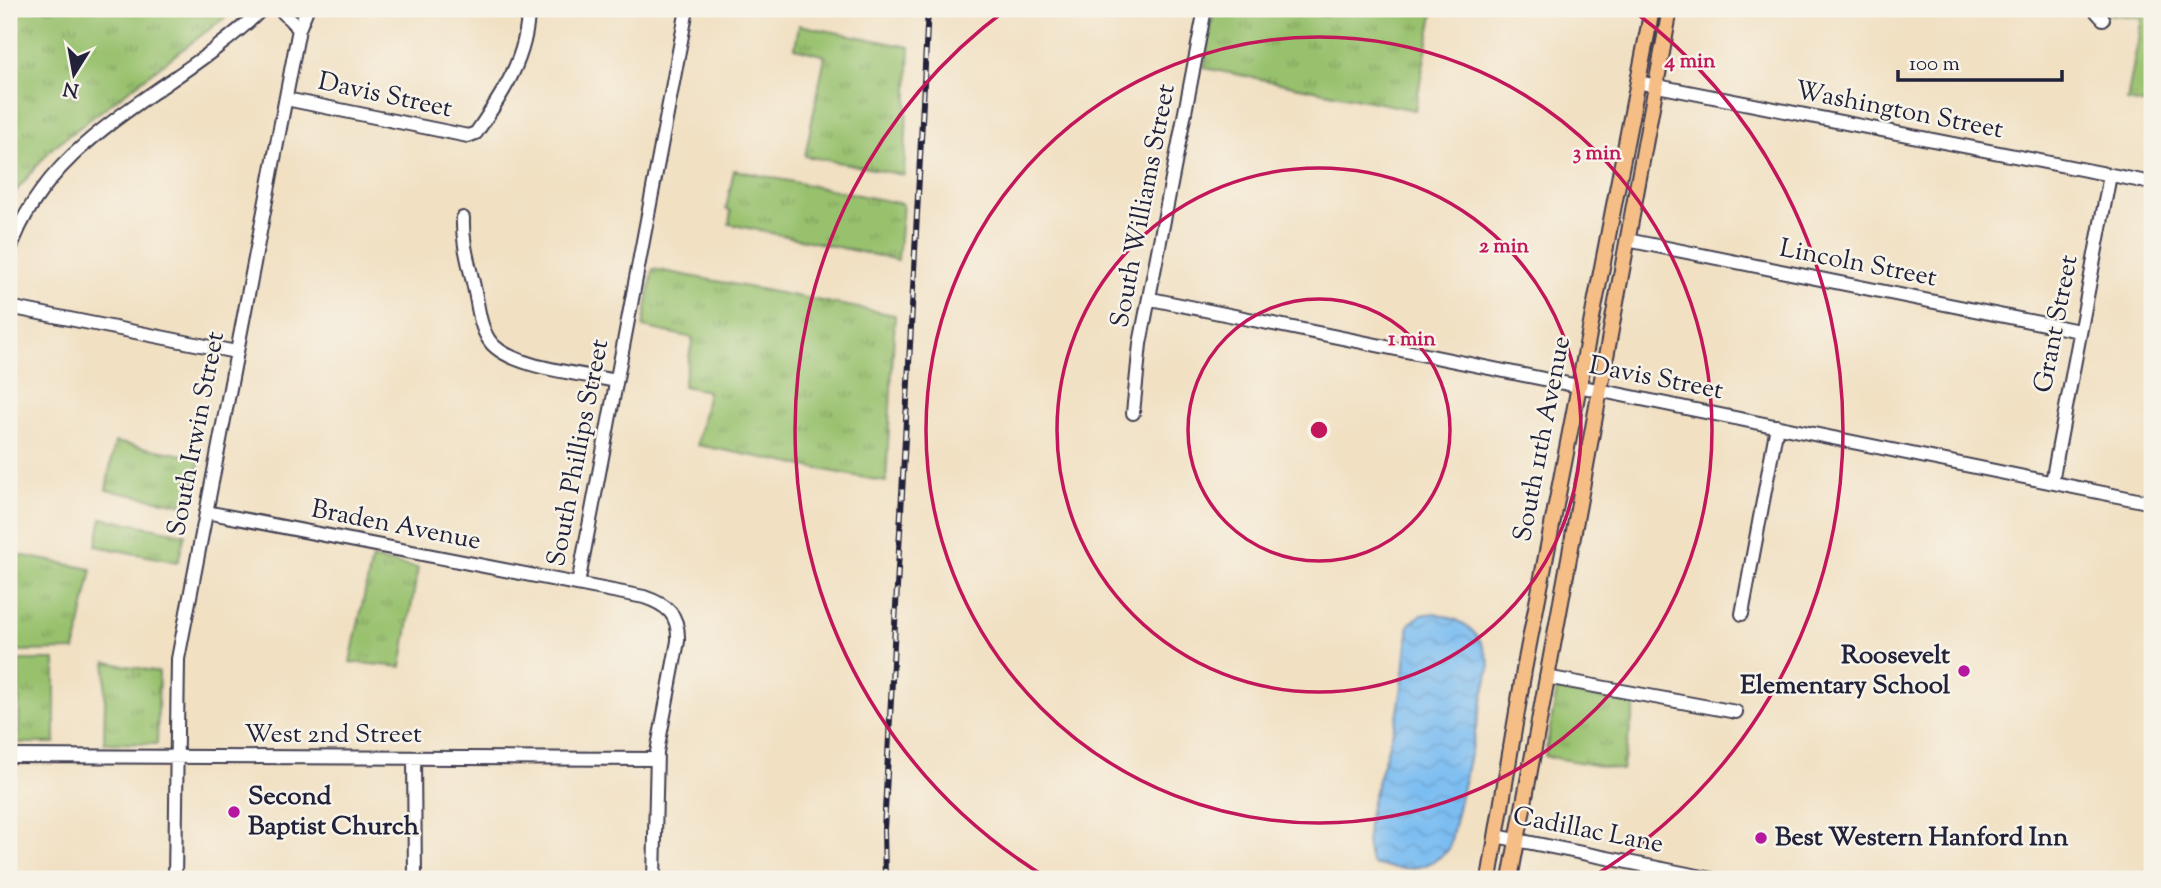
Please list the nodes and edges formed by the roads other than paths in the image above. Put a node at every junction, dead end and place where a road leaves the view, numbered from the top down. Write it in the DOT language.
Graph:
graph roads {
  1 [pos="262,9"];
  2 [pos="280,9"];
  3 [pos="307,9"];
  4 [pos="528,9"];
  5 [pos="687,9"];
  6 [pos="1205,9"];
  7 [pos="1652,9"];
  8 [pos="1670,9"];
  9 [pos="299,29"];
  10 [pos="1637,82"];
  11 [pos="1654,87"];
  12 [pos="286,99"];
  13 [pos="2110,175"];
  14 [pos="2152,183"];
  15 [pos="463,218"];
  16 [pos="1628,240"];
  17 [pos="9,253"];
  18 [pos="1151,299"];
  19 [pos="9,307"];
  20 [pos="2079,331"];
  21 [pos="236,352"];
  22 [pos="616,380"];
  23 [pos="1578,386"];
  24 [pos="1600,391"];
  25 [pos="1133,413"];
  26 [pos="1777,426"];
  27 [pos="2052,482"];
  28 [pos="2152,503"];
  29 [pos="206,512"];
  30 [pos="578,584"];
  31 [pos="1742,614"];
  32 [pos="1546,677"];
  33 [pos="1736,712"];
  34 [pos="9,756"];
  35 [pos="175,757"];
  36 [pos="414,758"];
  37 [pos="656,759"];
  38 [pos="1496,836"];
  39 [pos="1515,839"];
  40 [pos="175,879"];
  41 [pos="415,879"];
  42 [pos="654,879"];
  43 [pos="1489,879"];
  44 [pos="1510,879"];
  45 [pos="1713,879"];
  1 -- 17 [label="street"];
  2 -- 9 [label="street"];
  3 -- 9 [label="street, South Irwin Street"];
  4 -- 12 [label="street, Davis Street"];
  5 -- 22 [label="street, South Phillips Street"];
  6 -- 18 [label="street, South Williams Street"];
  7 -- 10 [label="main road, South 11th Avenue"];
  8 -- 11 [label="main road, South 11th Avenue"];
  9 -- 12 [label="street, South Irwin Street"];
  10 -- 11 [label="street, Washington Street"];
  10 -- 23 [label="main road, South 11th Avenue"];
  11 -- 13 [label="street, Washington Street"];
  11 -- 16 [label="main road, South 11th Avenue"];
  12 -- 21 [label="street, South Irwin Street"];
  13 -- 14 [label="street, Washington Street"];
  13 -- 20 [label="street, Grant Street"];
  15 -- 22 [label="street"];
  16 -- 20 [label="street, Lincoln Street"];
  16 -- 24 [label="main road, South 11th Avenue"];
  18 -- 23 [label="street, Davis Street"];
  18 -- 25 [label="street, South Williams Street"];
  19 -- 21 [label="street"];
  20 -- 27 [label="street, Grant Street"];
  21 -- 29 [label="street, South Irwin Street"];
  22 -- 30 [label="street, South Phillips Street"];
  23 -- 24 [label="street, Davis Street"];
  23 -- 38 [label="main road, South 11th Avenue"];
  24 -- 26 [label="street, Davis Street"];
  24 -- 32 [label="main road, South 11th Avenue"];
  26 -- 27 [label="street, Davis Street"];
  26 -- 31 [label="street"];
  27 -- 28 [label="street, Davis Street"];
  29 -- 30 [label="street, Braden Avenue"];
  29 -- 35 [label="street, South Irwin Street"];
  30 -- 37 [label="street, South Phillips Street"];
  32 -- 33 [label="street"];
  32 -- 39 [label="main road, South 11th Avenue"];
  34 -- 35 [label="street, West 2nd Street"];
  35 -- 36 [label="street, West 2nd Street"];
  35 -- 40 [label="street, South Irwin Street"];
  36 -- 37 [label="street, West 2nd Street"];
  36 -- 41 [label="street"];
  37 -- 42 [label="street, South Phillips Street"];
  38 -- 39 [label="street, Cadillac Lane"];
  38 -- 43 [label="main road, South 11th Avenue"];
  39 -- 44 [label="main road, South 11th Avenue"];
  39 -- 45 [label="street, Cadillac Lane"];
}
